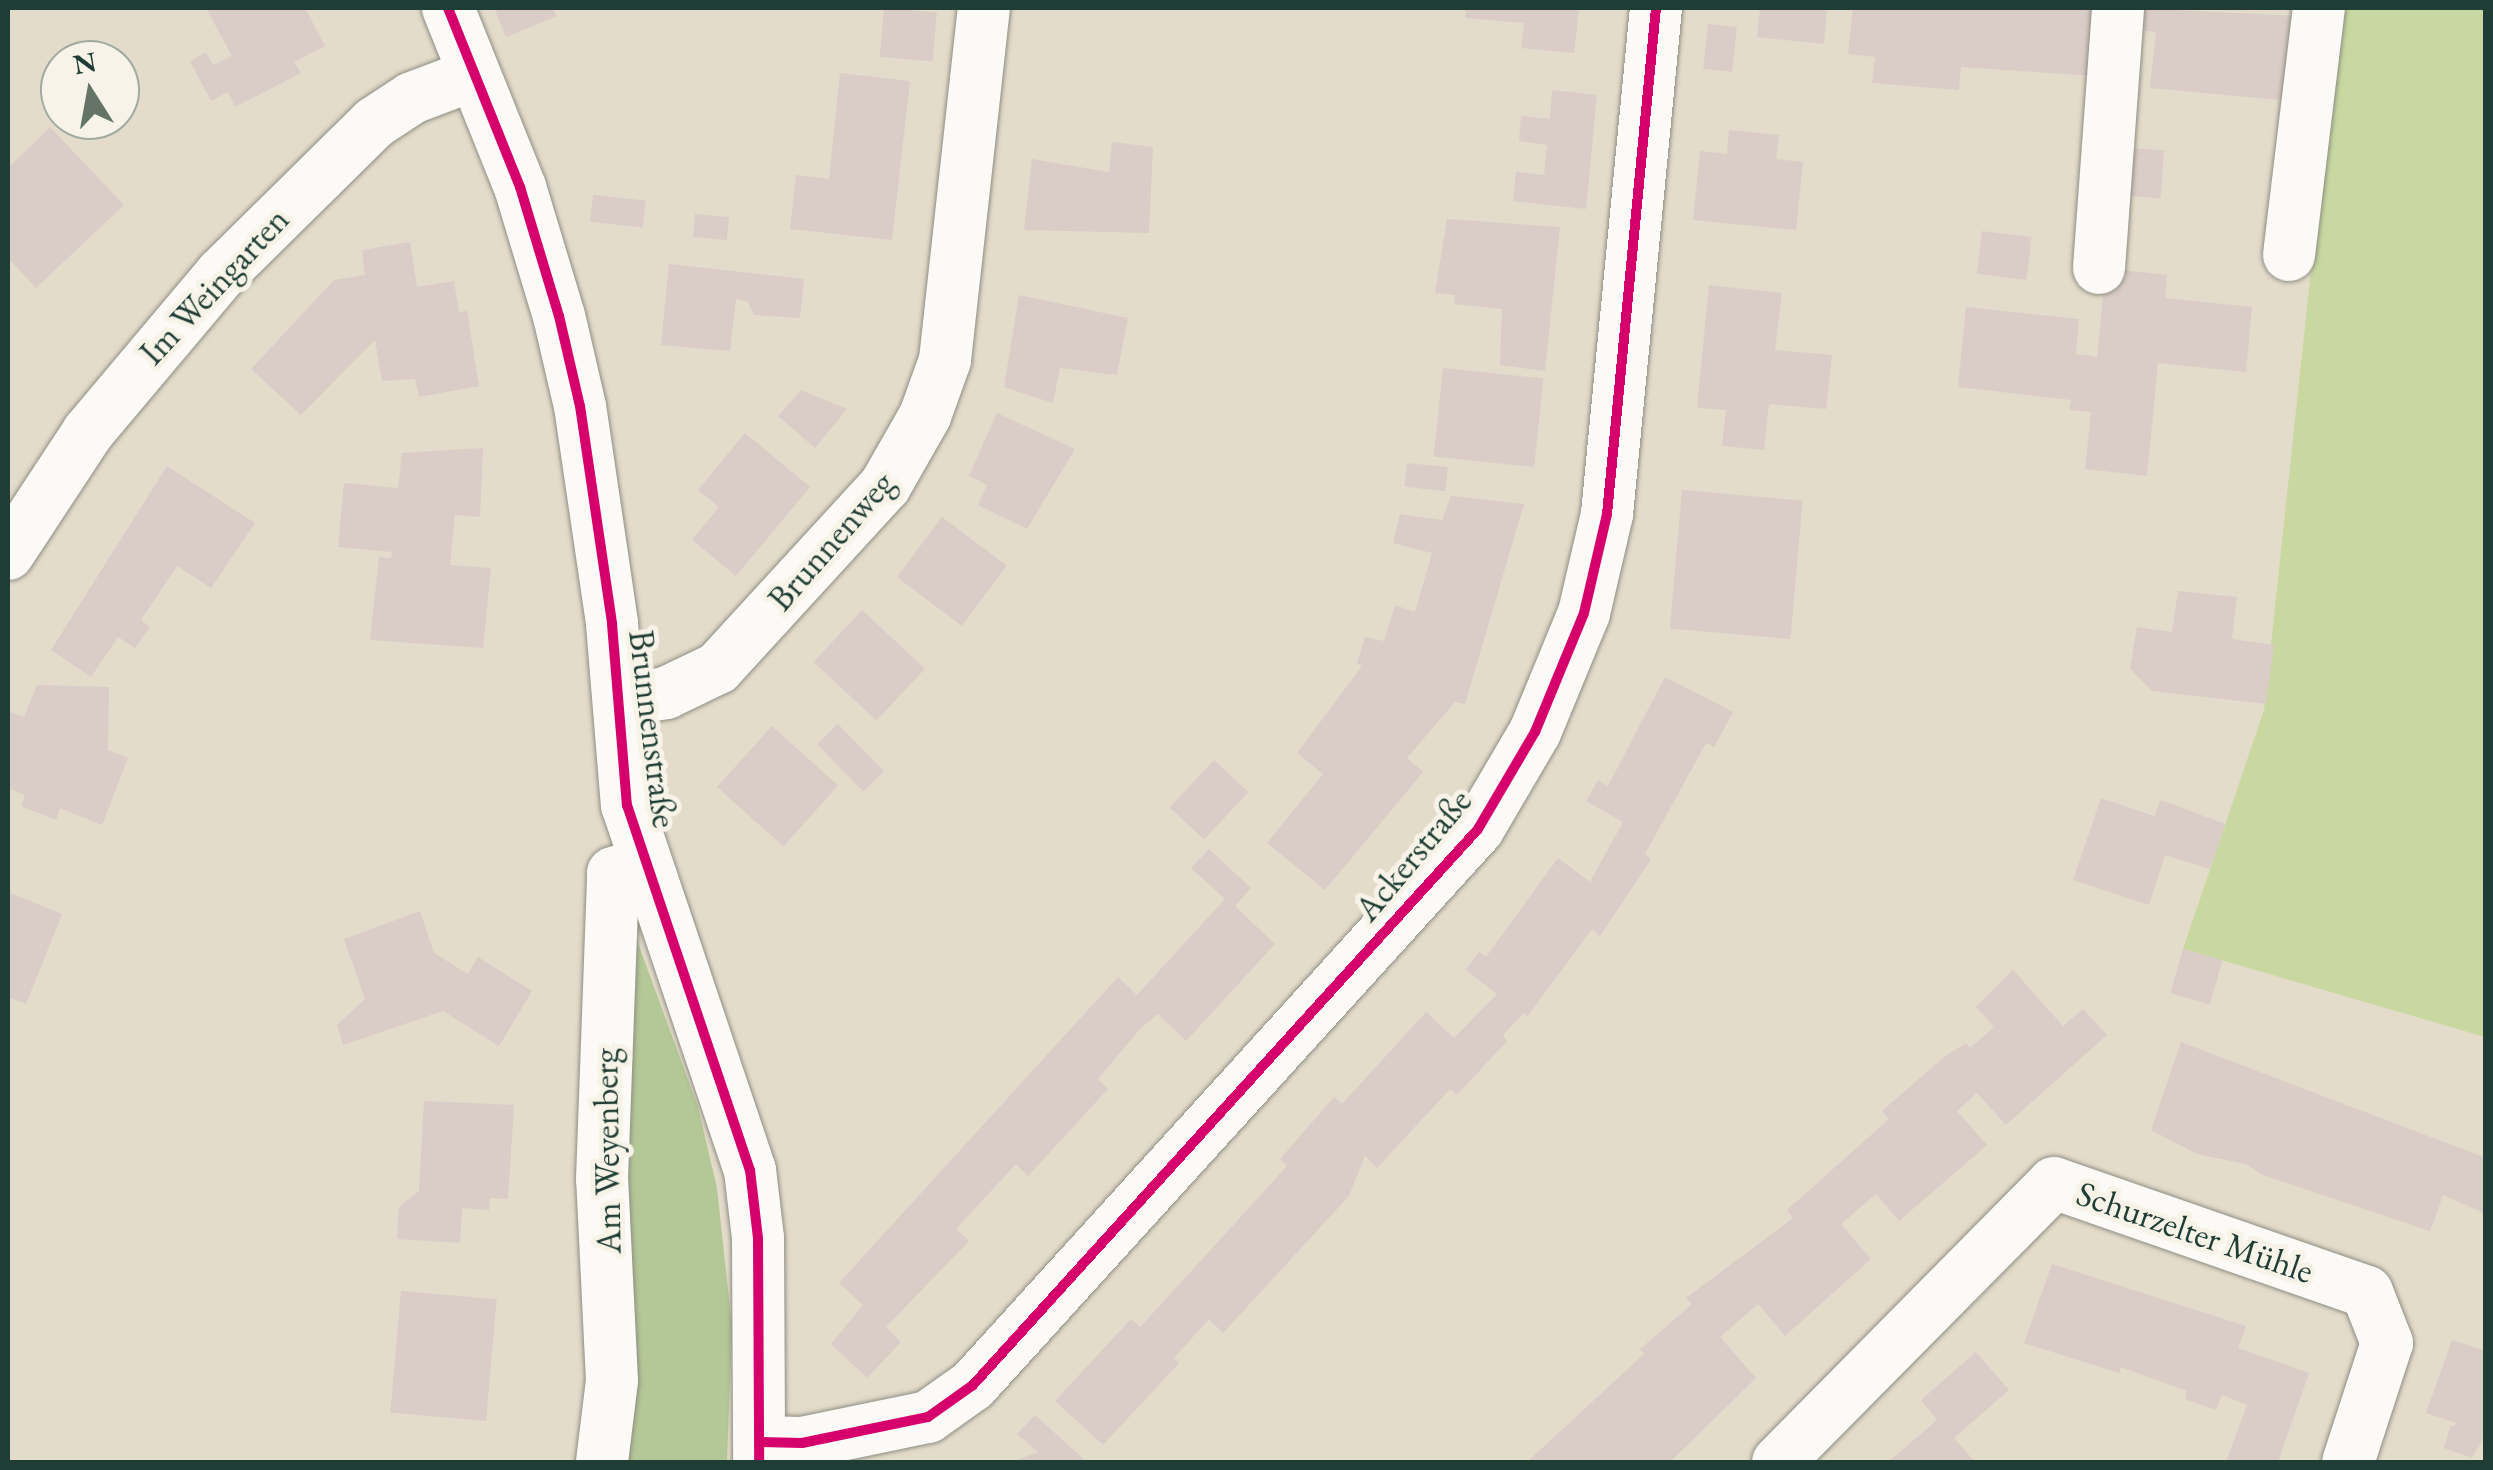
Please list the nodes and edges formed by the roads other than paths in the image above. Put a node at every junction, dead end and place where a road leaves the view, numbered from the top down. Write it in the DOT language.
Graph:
graph roads {
  1 [pos="448,8"];
  2 [pos="984,8"];
  3 [pos="1656,8"];
  4 [pos="2118,8"];
  5 [pos="2319,8"];
  6 [pos="473,75"];
  7 [pos="2290,254"];
  8 [pos="2099,268"];
  9 [pos="8,554"];
  10 [pos="622,700"];
  11 [pos="645,863"];
  12 [pos="761,1452"];
  13 [pos="602,1462"];
  14 [pos="1778,1462"];
  15 [pos="2348,1462"];
  1 -- 6 [label="street, Brunnenstraße"];
  2 -- 10 [label="street, Brunnenweg"];
  3 -- 12 [label="street, Ackerstraße"];
  4 -- 8 [label="street"];
  5 -- 7 [label="street"];
  6 -- 9 [label="street, Im Weingarten"];
  6 -- 10 [label="street, Brunnenstraße"];
  10 -- 11 [label="street, Brunnenstraße"];
  11 -- 12 [label="street, Brunnenstraße"];
  11 -- 13 [label="street, Am Weyenberg"];
  14 -- 15 [label="street, Schurzelter Mühle"];
}
